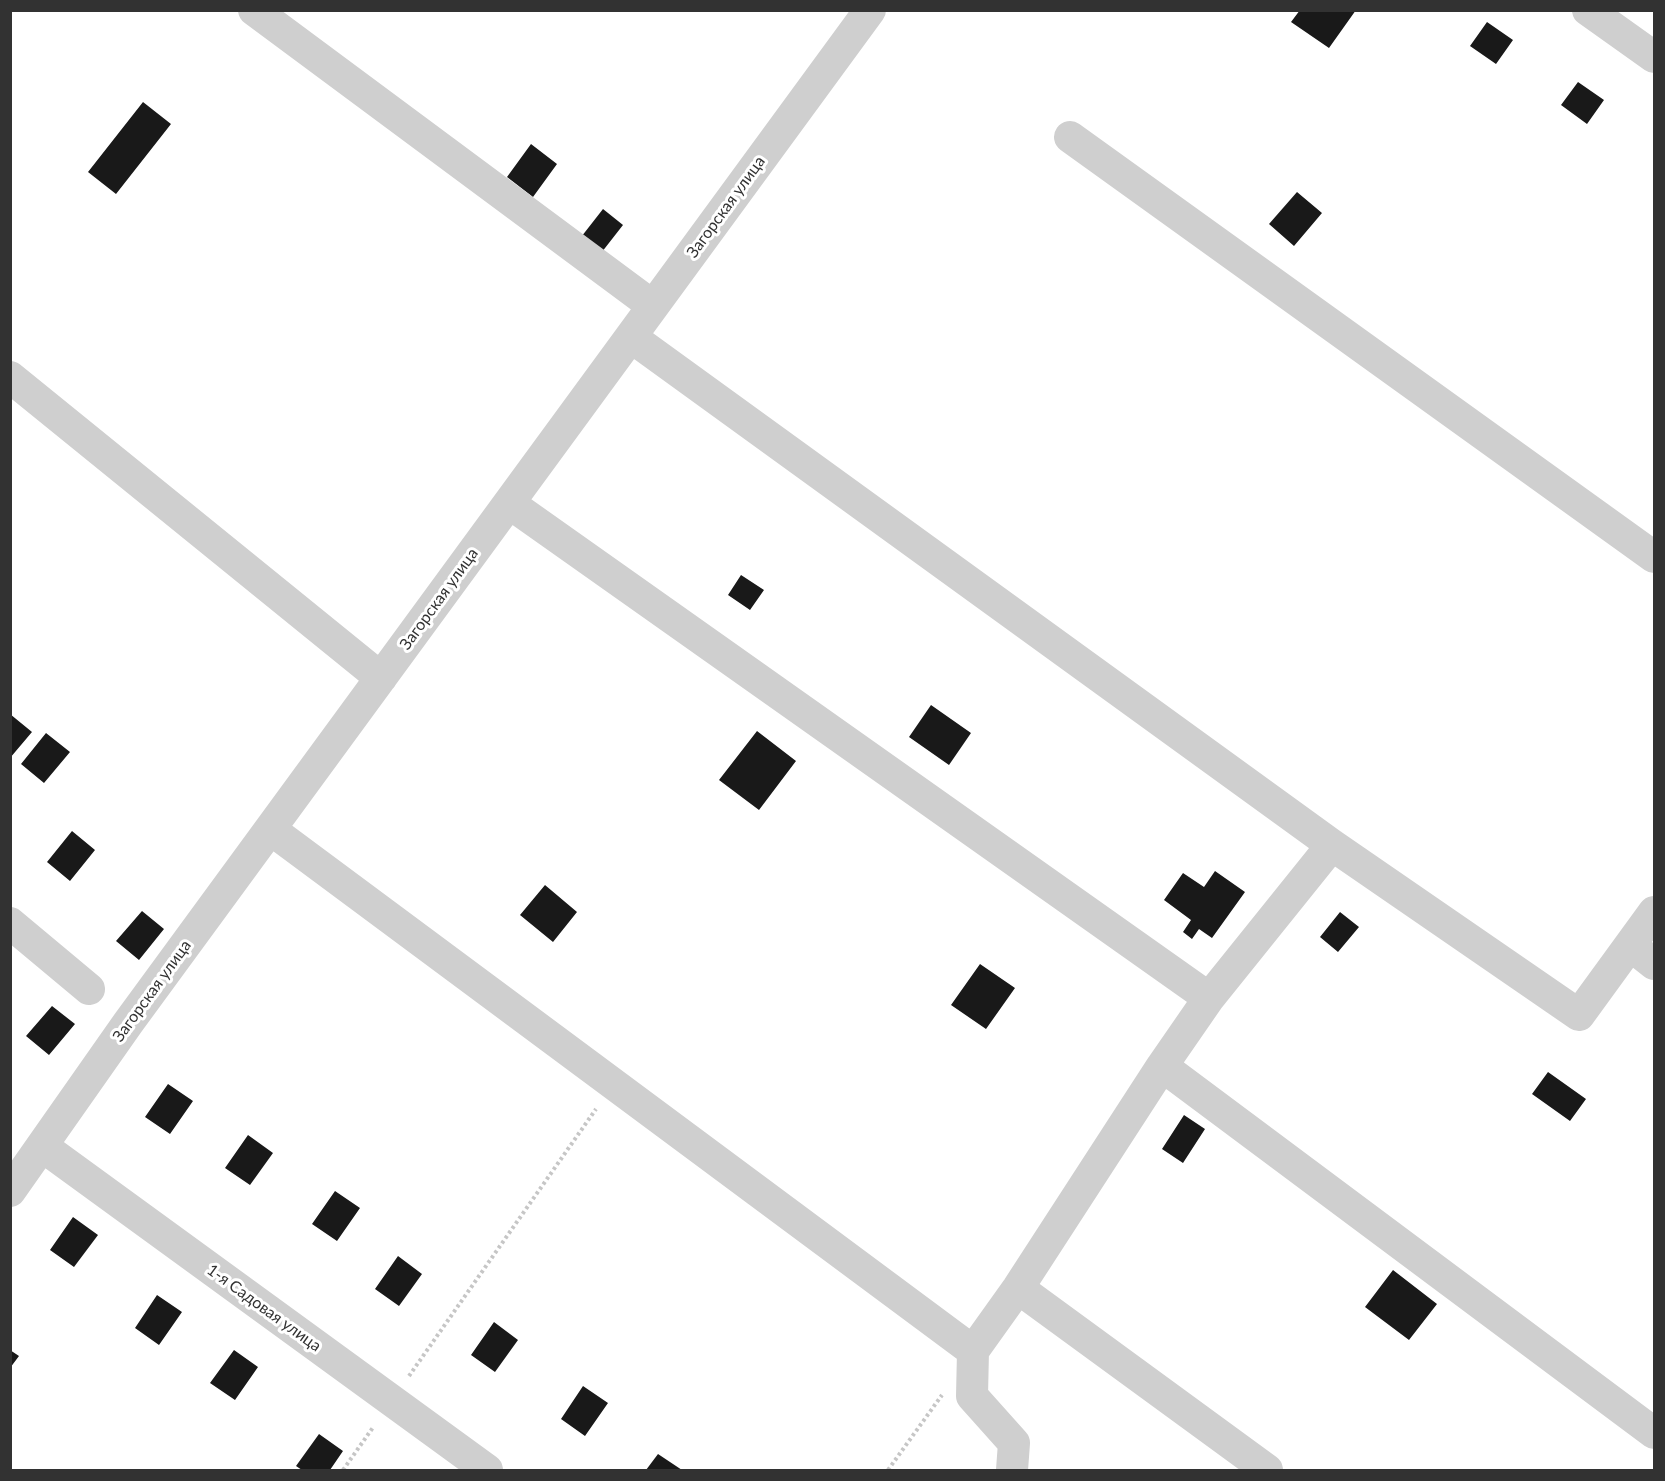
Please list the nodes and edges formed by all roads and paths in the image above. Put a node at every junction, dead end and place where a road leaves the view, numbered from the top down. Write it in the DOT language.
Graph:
graph roads {
  1 [pos="254,10"];
  2 [pos="870,10"];
  3 [pos="1588,10"];
  4 [pos="1654,57"];
  5 [pos="1070,137"];
  6 [pos="653,306"];
  7 [pos="631,337"];
  8 [pos="10,377"];
  9 [pos="509,503"];
  10 [pos="1654,556"];
  11 [pos="381,678"];
  12 [pos="270,829"];
  13 [pos="1332,845"];
  14 [pos="1654,912"];
  15 [pos="10,923"];
  16 [pos="1630,945"];
  17 [pos="1654,964"];
  18 [pos="88,989"];
  19 [pos="1209,998"];
  20 [pos="1162,1066"];
  21 [pos="614,1084"];
  22 [pos="42,1146"];
  23 [pos="10,1191"];
  24 [pos="1018,1288"];
  25 [pos="974,1351"];
  26 [pos="392,1401"];
  27 [pos="1654,1433"];
  28 [pos="343,1470"];
  29 [pos="487,1470"];
  30 [pos="888,1470"];
  31 [pos="1012,1470"];
  32 [pos="1267,1470"];
  1 -- 6 [label="street"];
  2 -- 6 [label="street, Загорская улица"];
  3 -- 4 [label="street"];
  5 -- 10 [label="street"];
  6 -- 7 [label="street, Загорская улица"];
  7 -- 9 [label="street, Загорская улица"];
  7 -- 13 [label="street"];
  8 -- 11 [label="street"];
  9 -- 11 [label="street, Загорская улица"];
  9 -- 19 [label="street"];
  11 -- 12 [label="street, Загорская улица"];
  12 -- 21 [label="street"];
  12 -- 22 [label="street, Загорская улица"];
  13 -- 16 [label="street"];
  13 -- 19 [label="street"];
  14 -- 16 [label="street"];
  15 -- 18 [label="street"];
  16 -- 17 [label="street"];
  19 -- 20 [label="street"];
  20 -- 24 [label="street"];
  20 -- 27 [label="street"];
  21 -- 25 [label="street"];
  21 -- 26 [label="path"];
  22 -- 23 [label="street, Загорская улица"];
  22 -- 26 [label="street, 1-я Садовая улица"];
  24 -- 25 [label="street"];
  24 -- 32 [label="street"];
  25 -- 30 [label="path"];
  25 -- 31 [label="street"];
  26 -- 28 [label="path"];
  26 -- 29 [label="street, 1-я Садовая улица"];
}
